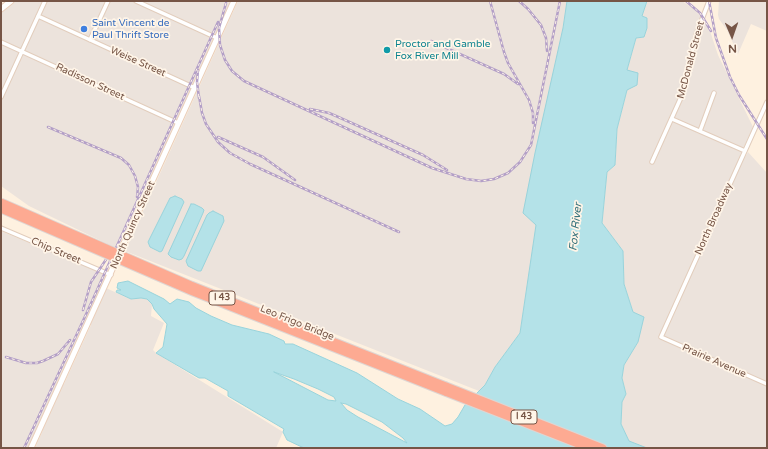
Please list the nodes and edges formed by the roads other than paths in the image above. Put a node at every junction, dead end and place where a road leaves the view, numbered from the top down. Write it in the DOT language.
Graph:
graph roads {
  1 [pos="11,1"];
  2 [pos="45,1"];
  3 [pos="108,1"];
  4 [pos="136,1"];
  5 [pos="234,1"];
  6 [pos="709,1"];
  7 [pos="1,9"];
  8 [pos="38,16"];
  9 [pos="217,38"];
  10 [pos="90,40"];
  11 [pos="1,42"];
  12 [pos="22,51"];
  13 [pos="195,88"];
  14 [pos="714,93"];
  15 [pos="1,97"];
  16 [pos="767,102"];
  17 [pos="672,119"];
  18 [pos="178,123"];
  19 [pos="700,132"];
  20 [pos="745,151"];
  21 [pos="652,162"];
  22 [pos="1,201"];
  23 [pos="1,209"];
  24 [pos="1,228"];
  25 [pos="110,275"];
  26 [pos="661,337"];
  27 [pos="767,384"];
  28 [pos="31,448"];
  29 [pos="588,448"];
  30 [pos="603,448"];
  1 -- 7 [label="street"];
  2 -- 8 [label="street"];
  3 -- 10 [label="street"];
  4 -- 9 [label="street"];
  5 -- 9 [label="street, North Quincy Street"];
  6 -- 17 [label="street, McDonald Street"];
  8 -- 10 [label="street, Weise Street"];
  8 -- 12 [label="street"];
  9 -- 13 [label="street, North Quincy Street"];
  10 -- 13 [label="street, Weise Street"];
  11 -- 12 [label="street, Radisson Street"];
  12 -- 15 [label="street"];
  12 -- 18 [label="street, Radisson Street"];
  13 -- 18 [label="street, North Quincy Street"];
  14 -- 19 [label="street"];
  16 -- 20 [label="street, North Broadway"];
  17 -- 19 [label="street"];
  17 -- 21 [label="street, McDonald Street"];
  18 -- 25 [label="street, North Quincy Street"];
  19 -- 20 [label="street"];
  20 -- 26 [label="street, North Broadway"];
  22 -- 30 [label="highway, I 43, bridge"];
  23 -- 29 [label="highway, Leo Frigo Bridge / I 43, bridge"];
  24 -- 25 [label="street, Chip Street"];
  25 -- 28 [label="street, North Quincy Street"];
  26 -- 27 [label="street, Prairie Avenue"];
}
